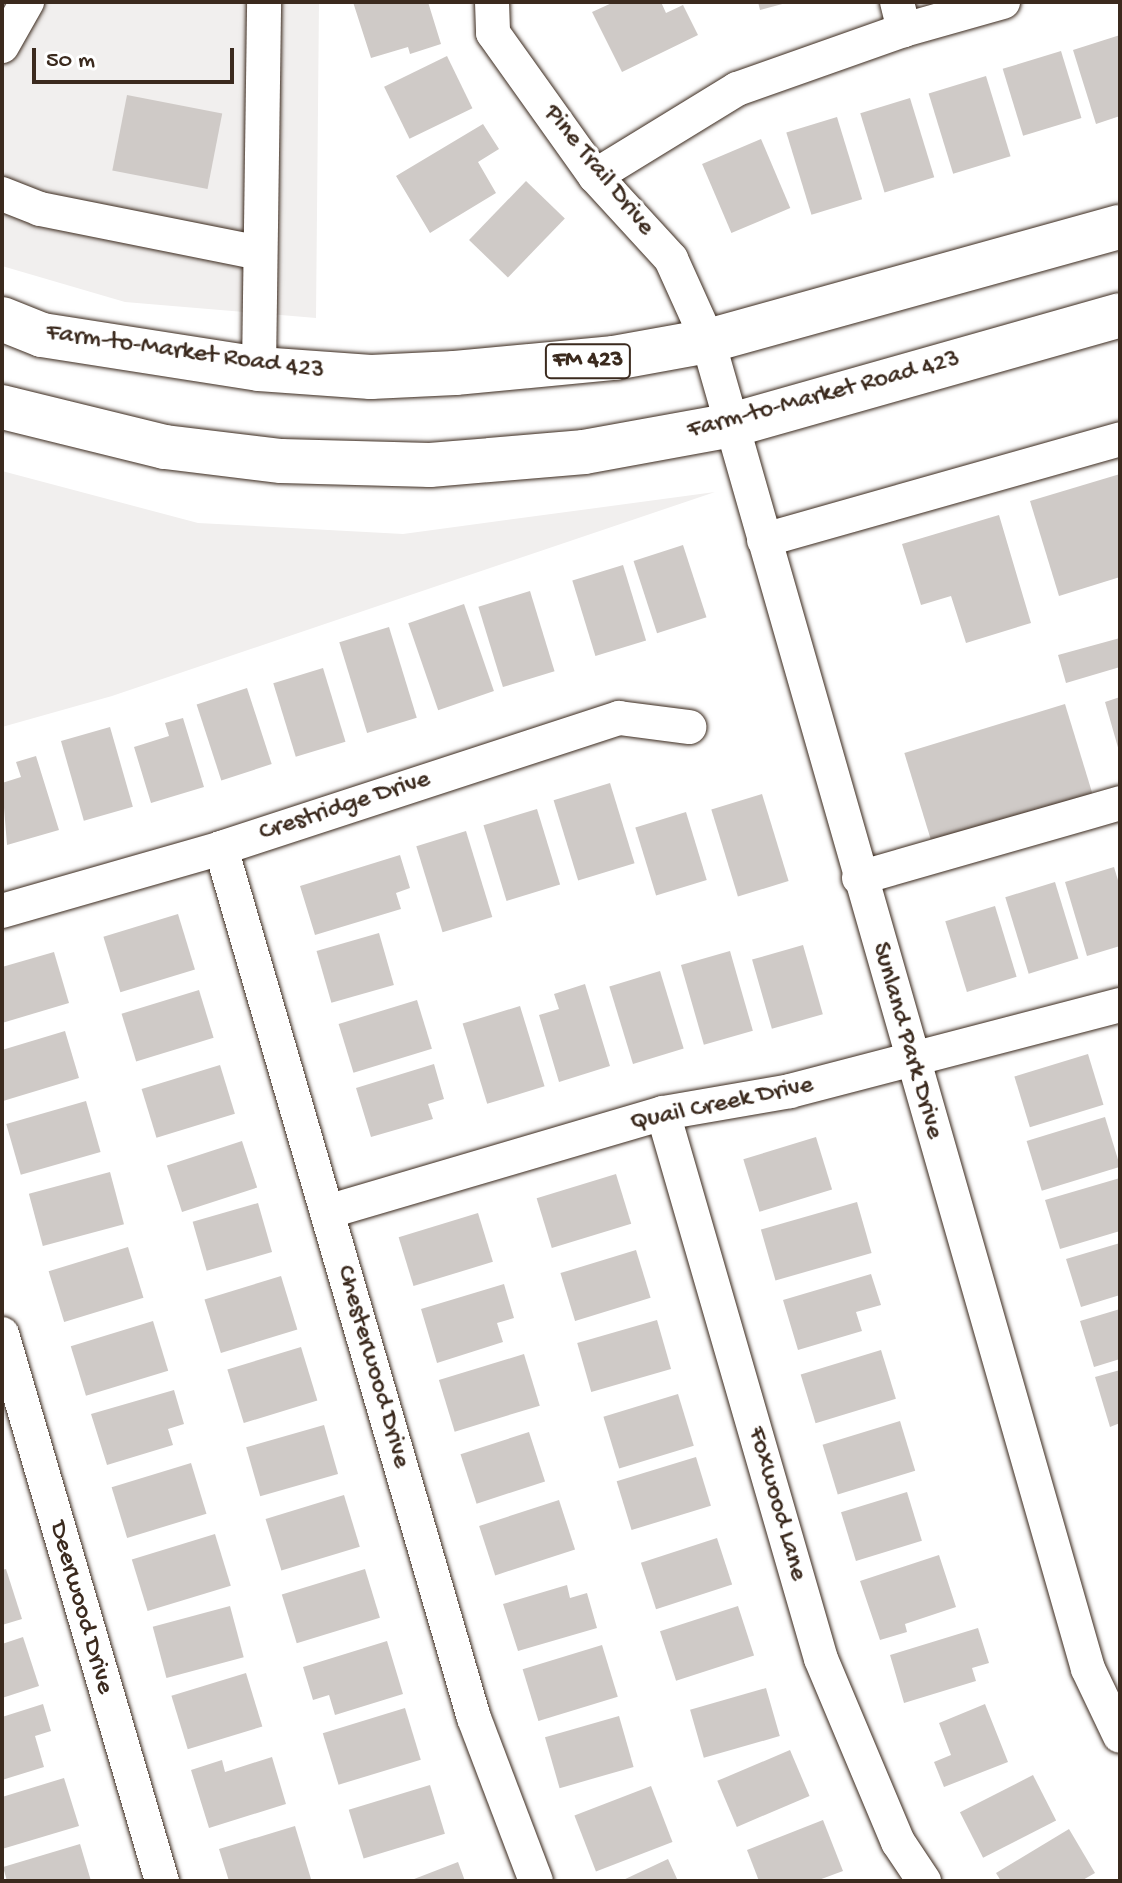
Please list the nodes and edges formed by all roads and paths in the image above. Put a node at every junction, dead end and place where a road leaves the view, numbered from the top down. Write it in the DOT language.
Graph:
graph roads {
  1 [pos="27,2"];
  2 [pos="264,2"];
  3 [pos="492,2"];
  4 [pos="1003,2"];
  5 [pos="901,16"];
  6 [pos="2,46"];
  7 [pos="595,176"];
  8 [pos="2,194"];
  9 [pos="1120,227"];
  10 [pos="260,253"];
  11 [pos="1120,315"];
  12 [pos="2,319"];
  13 [pos="708,341"];
  14 [pos="259,369"];
  15 [pos="2,407"];
  16 [pos="732,425"];
  17 [pos="1120,439"];
  18 [pos="764,540"];
  19 [pos="689,727"];
  20 [pos="1120,803"];
  21 [pos="221,848"];
  22 [pos="859,878"];
  23 [pos="2,911"];
  24 [pos="1120,1005"];
  25 [pos="911,1063"];
  26 [pos="663,1113"];
  27 [pos="327,1212"];
  28 [pos="2,1334"];
  29 [pos="1120,1736"];
  30 [pos="162,1881"];
  31 [pos="536,1881"];
  32 [pos="924,1881"];
  1 -- 6 [label="street"];
  2 -- 10 [label="street"];
  3 -- 7 [label="street, Pine Trail Drive"];
  4 -- 5 [label="street"];
  5 -- 7 [label="street"];
  7 -- 13 [label="street, Pine Trail Drive"];
  8 -- 10 [label="street"];
  9 -- 13 [label="main road, Farm-to-Market Road 423 / FM 423"];
  10 -- 14 [label="street"];
  11 -- 16 [label="main road, Farm-to-Market Road 423"];
  12 -- 14 [label="main road, Farm-to-Market Road 423 / FM 423"];
  13 -- 14 [label="main road, Farm-to-Market Road 423 / FM 423"];
  13 -- 16 [label="street, Sunland Park Drive"];
  15 -- 16 [label="main road, Farm-to-Market Road 423"];
  16 -- 18 [label="street, Sunland Park Drive"];
  17 -- 18 [label="street"];
  18 -- 22 [label="street, Sunland Park Drive"];
  19 -- 21 [label="street, Crestridge Drive"];
  20 -- 22 [label="street"];
  21 -- 23 [label="street, Crestridge Drive"];
  21 -- 27 [label="street, Chesterwood Drive"];
  22 -- 25 [label="street, Sunland Park Drive"];
  24 -- 25 [label="street, Quail Creek Drive"];
  25 -- 26 [label="street, Quail Creek Drive"];
  25 -- 29 [label="street, Sunland Park Drive"];
  26 -- 27 [label="street, Quail Creek Drive"];
  26 -- 32 [label="street, Foxwood Lane"];
  27 -- 31 [label="street, Chesterwood Drive"];
  28 -- 30 [label="street, Deerwood Drive"];
}
